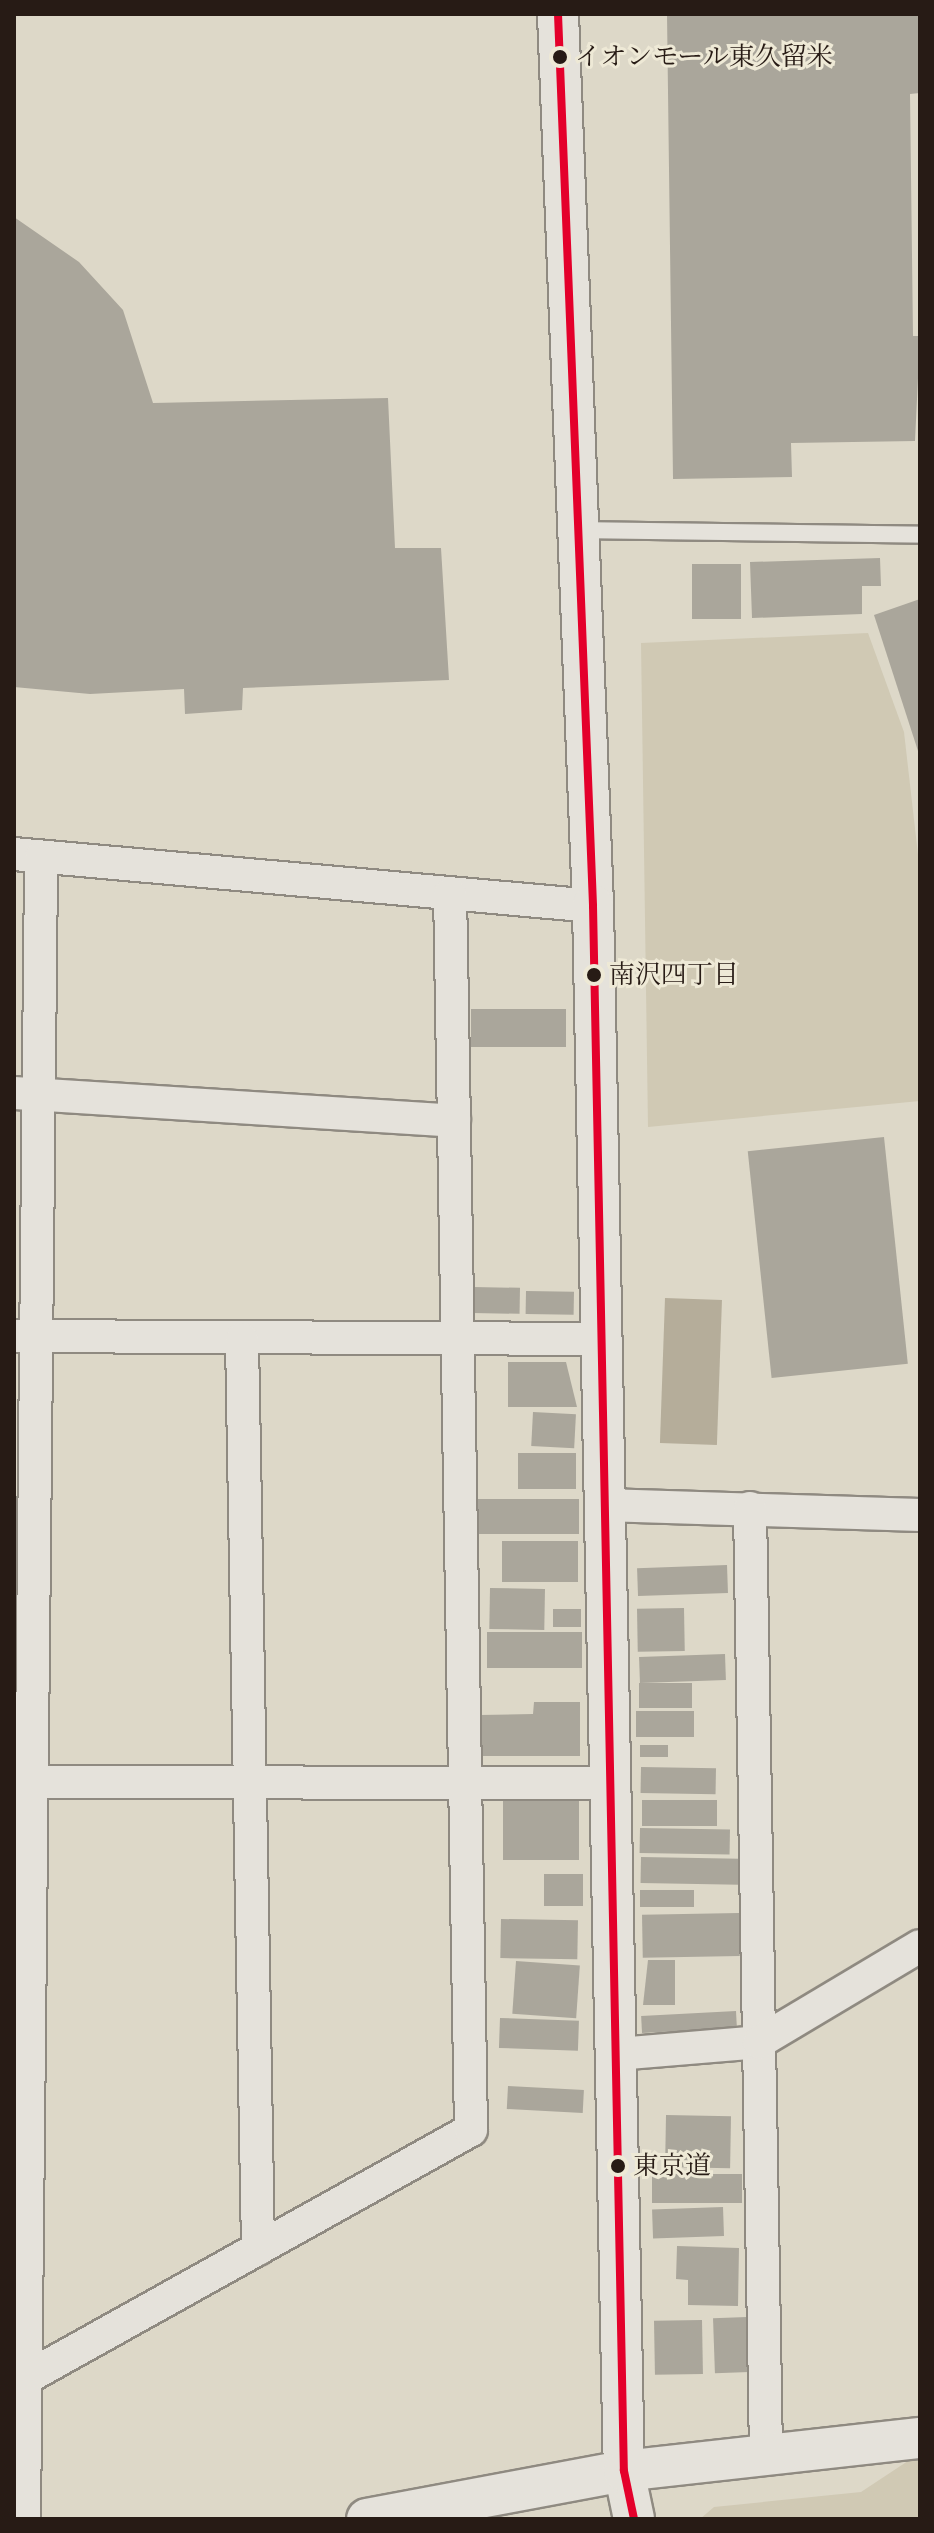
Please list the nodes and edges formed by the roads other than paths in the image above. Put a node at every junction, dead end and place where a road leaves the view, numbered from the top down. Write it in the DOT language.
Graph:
graph roads {
  1 [pos="558,14"];
  2 [pos="582,530"];
  3 [pos="920,535"];
  4 [pos="28,856"];
  5 [pos="450,894"];
  6 [pos="593,906"];
  7 [pos="26,1094"];
  8 [pos="454,1121"];
  9 [pos="24,1336"];
  10 [pos="458,1337"];
  11 [pos="242,1339"];
  12 [pos="602,1339"];
  13 [pos="604,1505"];
  14 [pos="750,1508"];
  15 [pos="920,1515"];
  16 [pos="22,1550"];
  17 [pos="249,1781"];
  18 [pos="466,1781"];
  19 [pos="22,1783"];
  20 [pos="611,1783"];
  21 [pos="920,1946"];
  22 [pos="20,1990"];
  23 [pos="759,2042"];
  24 [pos="617,2054"];
  25 [pos="18,2200"];
  26 [pos="258,2249"];
  27 [pos="26,2378"];
  28 [pos="920,2438"];
  29 [pos="766,2454"];
  30 [pos="624,2471"];
  31 [pos="24,2519"];
  32 [pos="367,2519"];
  33 [pos="634,2519"];
  1 -- 2 [label="street"];
  2 -- 3 [label="lane"];
  2 -- 6 [label="street"];
  4 -- 5 [label="street"];
  4 -- 7 [label="street"];
  5 -- 6 [label="street"];
  5 -- 8 [label="street"];
  6 -- 12 [label="street"];
  7 -- 8 [label="street"];
  7 -- 9 [label="street"];
  8 -- 10 [label="street"];
  9 -- 11 [label="street"];
  9 -- 16 [label="street"];
  10 -- 11 [label="street"];
  10 -- 12 [label="street"];
  10 -- 18 [label="street"];
  11 -- 17 [label="street"];
  12 -- 13 [label="street"];
  13 -- 14 [label="street"];
  13 -- 20 [label="street"];
  14 -- 15 [label="street"];
  14 -- 23 [label="street"];
  16 -- 19 [label="street"];
  17 -- 18 [label="street"];
  17 -- 19 [label="street"];
  17 -- 26 [label="street"];
  18 -- 20 [label="street"];
  18 -- 26 [label="street"];
  19 -- 22 [label="street"];
  20 -- 24 [label="street"];
  21 -- 23 [label="street"];
  22 -- 25 [label="street"];
  23 -- 24 [label="street"];
  23 -- 29 [label="street"];
  24 -- 30 [label="street"];
  25 -- 27 [label="street"];
  26 -- 27 [label="street"];
  27 -- 31 [label="street"];
  28 -- 29 [label="street"];
  29 -- 30 [label="street"];
  30 -- 32 [label="street"];
  30 -- 33 [label="street"];
}
